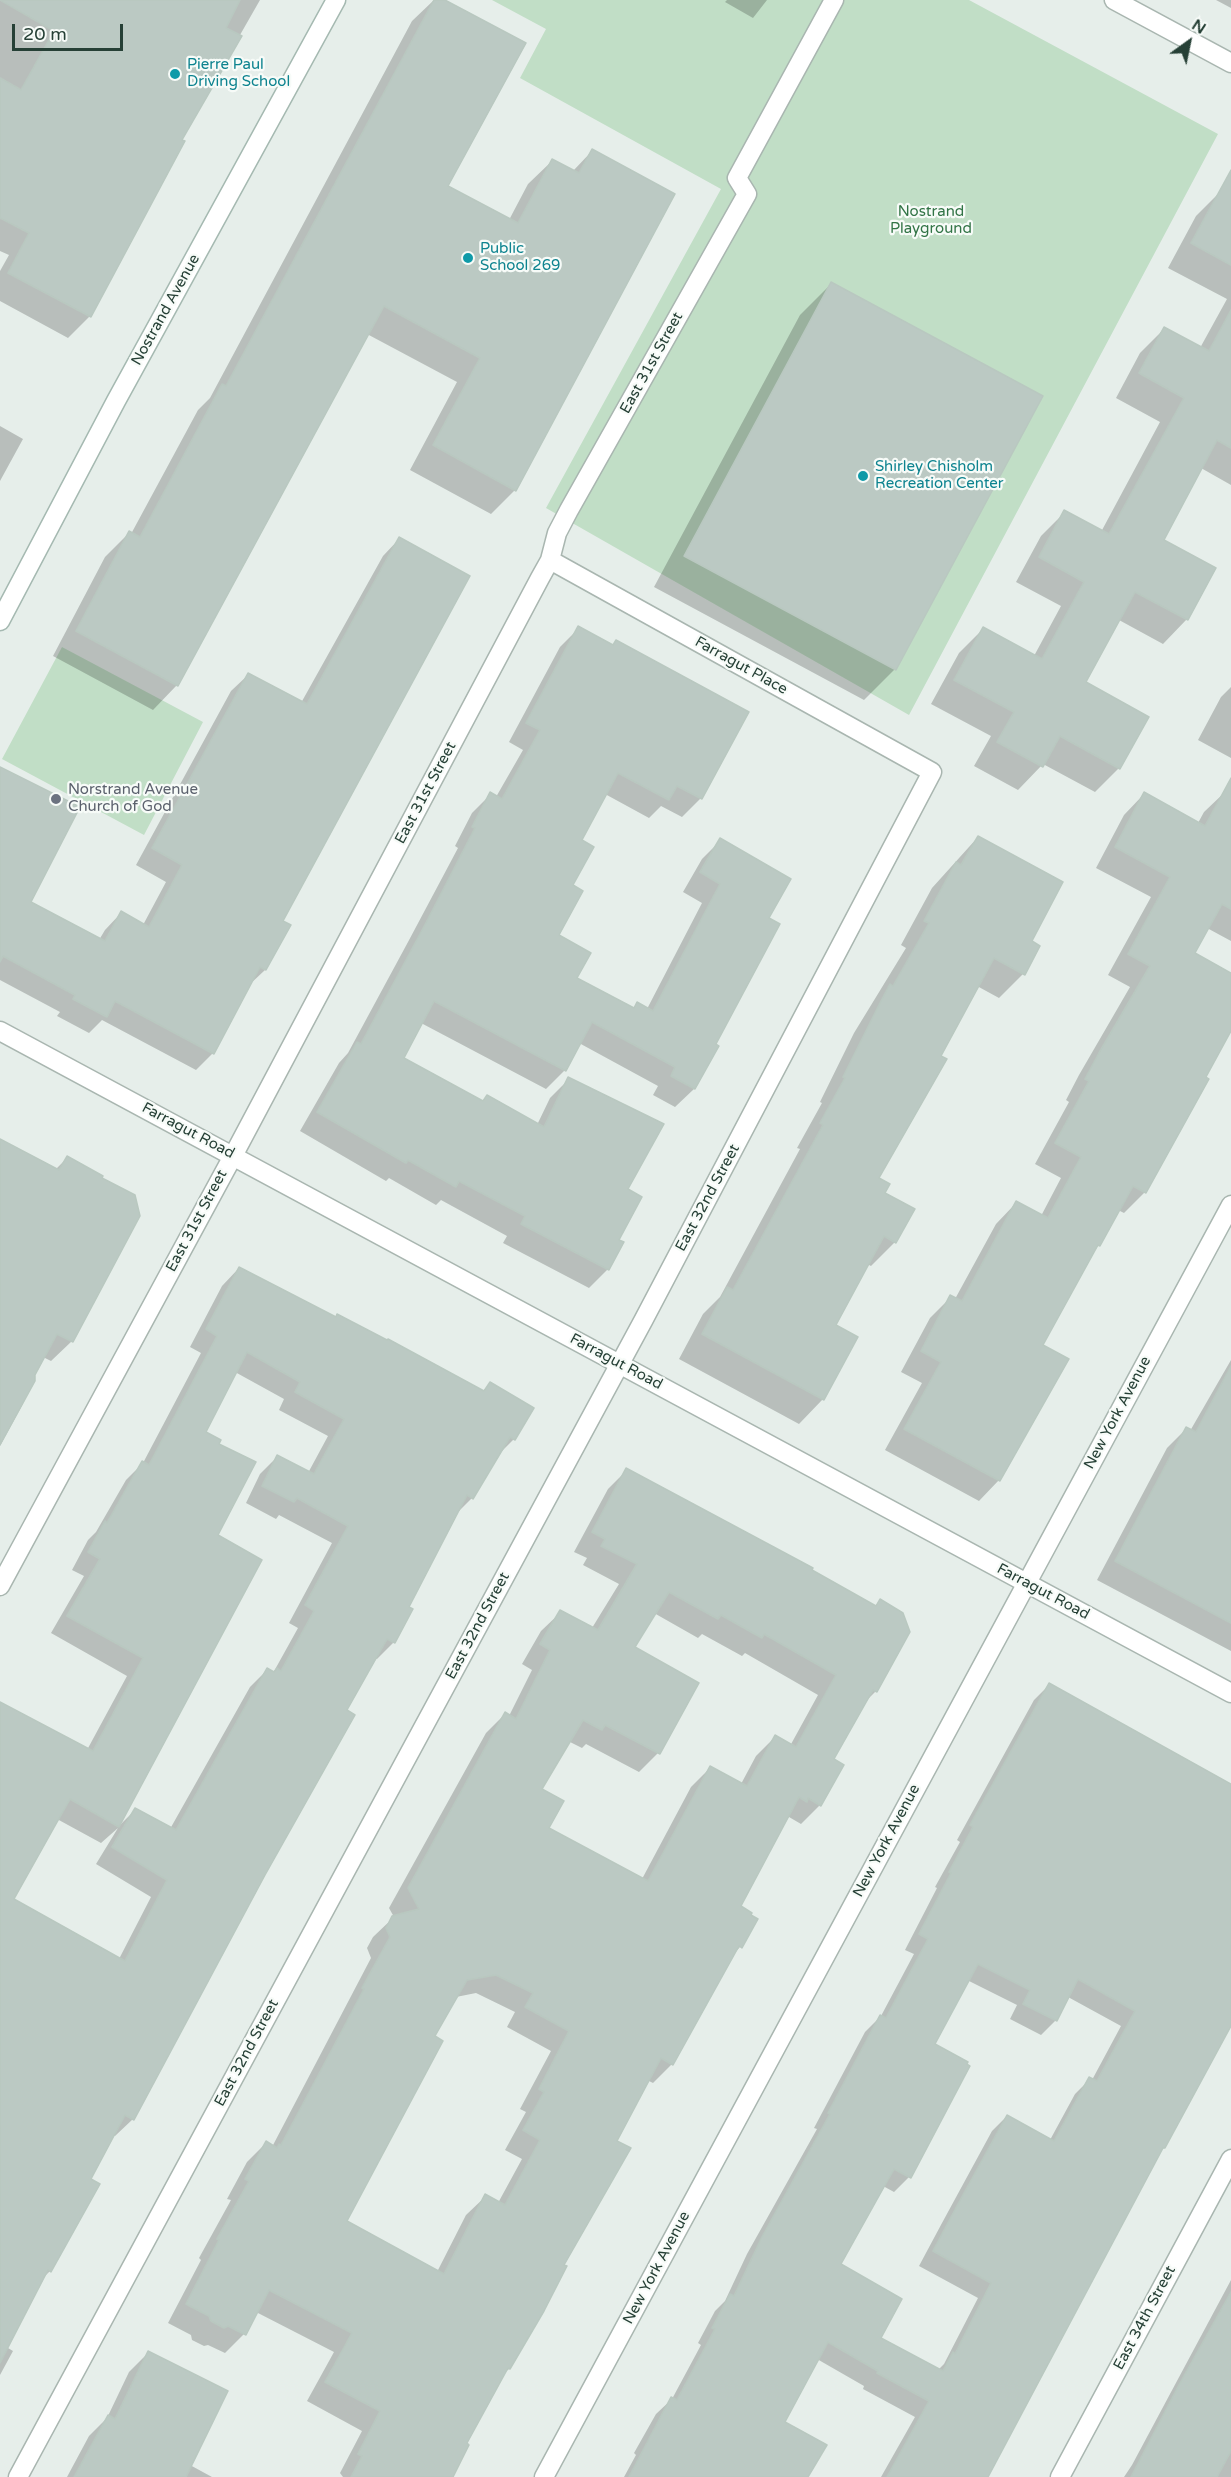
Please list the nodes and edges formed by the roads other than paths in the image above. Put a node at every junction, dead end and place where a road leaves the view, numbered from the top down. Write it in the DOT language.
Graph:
graph roads {
  1 [pos="336,0"];
  2 [pos="834,0"];
  3 [pos="1114,0"];
  4 [pos="1231,63"];
  5 [pos="550,560"];
  6 [pos="0,621"];
  7 [pos="932,772"];
  8 [pos="0,1030"];
  9 [pos="233,1156"];
  10 [pos="1231,1205"];
  11 [pos="619,1364"];
  12 [pos="1027,1583"];
  13 [pos="0,1586"];
  14 [pos="1231,1693"];
  15 [pos="1231,2159"];
  16 [pos="18,2477"];
  17 [pos="544,2477"];
  18 [pos="1060,2477"];
  1 -- 6 [label="street, Nostrand Avenue"];
  2 -- 5 [label="street, East 31st Street"];
  3 -- 4 [label="street"];
  5 -- 7 [label="street, Farragut Place"];
  5 -- 9 [label="street, East 31st Street"];
  7 -- 11 [label="street, East 32nd Street"];
  8 -- 9 [label="street, Farragut Road"];
  9 -- 11 [label="street, Farragut Road"];
  9 -- 13 [label="street, East 31st Street"];
  10 -- 12 [label="street, New York Avenue"];
  11 -- 12 [label="street, Farragut Road"];
  11 -- 16 [label="street, East 32nd Street"];
  12 -- 14 [label="street, Farragut Road"];
  12 -- 17 [label="street, New York Avenue"];
  15 -- 18 [label="street, East 34th Street"];
}
